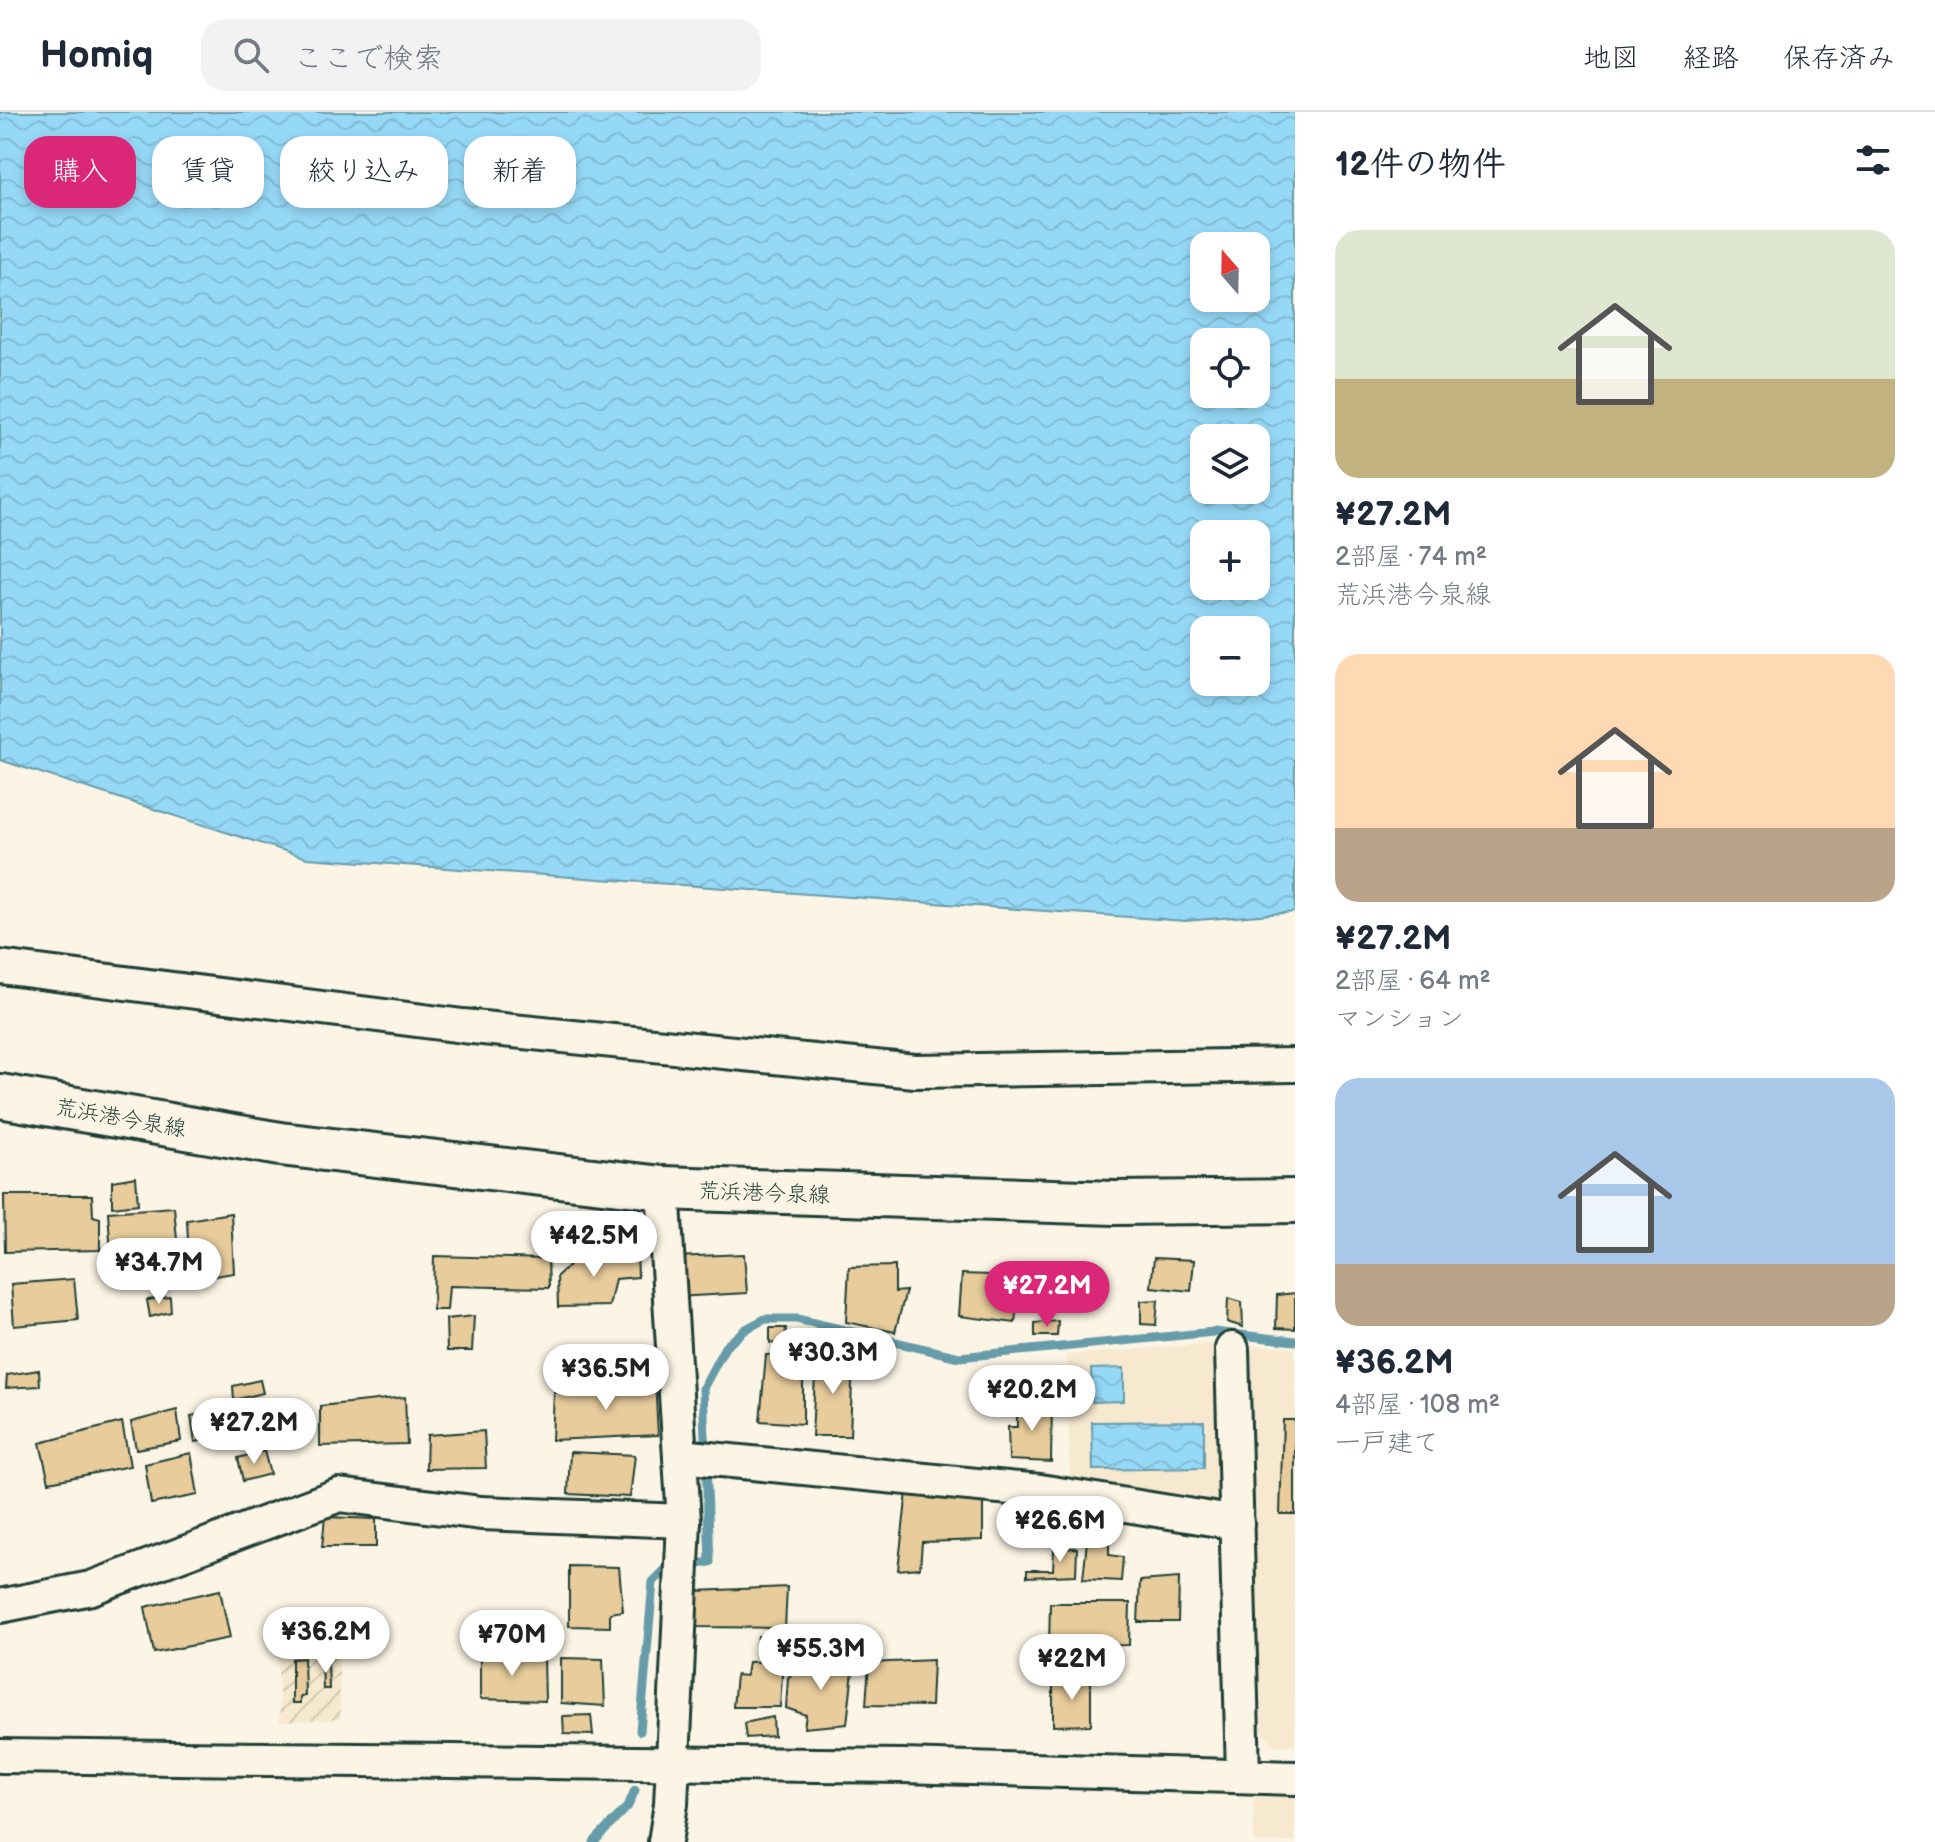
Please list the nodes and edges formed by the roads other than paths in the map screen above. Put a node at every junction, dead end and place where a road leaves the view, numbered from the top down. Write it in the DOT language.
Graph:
graph roads {
  1 [pos="0,967"];
  2 [pos="1295,1065"];
  3 [pos="0,1096"];
  4 [pos="663,1188"];
  5 [pos="1295,1201"];
  6 [pos="1232,1349"];
  7 [pos="697,1458"];
  8 [pos="684,1521"];
  9 [pos="1237,1523"];
  10 [pos="0,1606"];
  11 [pos="0,1756"];
  12 [pos="673,1765"];
  13 [pos="1243,1776"];
  14 [pos="1295,1778"];
  15 [pos="665,1842"];
  1 -- 2 [label="street"];
  3 -- 4 [label="main road, 荒浜港今泉線"];
  4 -- 5 [label="main road, 荒浜港今泉線"];
  4 -- 7 [label="street"];
  6 -- 9 [label="street"];
  7 -- 8 [label="street"];
  7 -- 9 [label="street"];
  8 -- 10 [label="street"];
  8 -- 12 [label="street"];
  9 -- 13 [label="street"];
  11 -- 12 [label="street"];
  12 -- 13 [label="street"];
  12 -- 15 [label="street"];
  13 -- 14 [label="street"];
}
